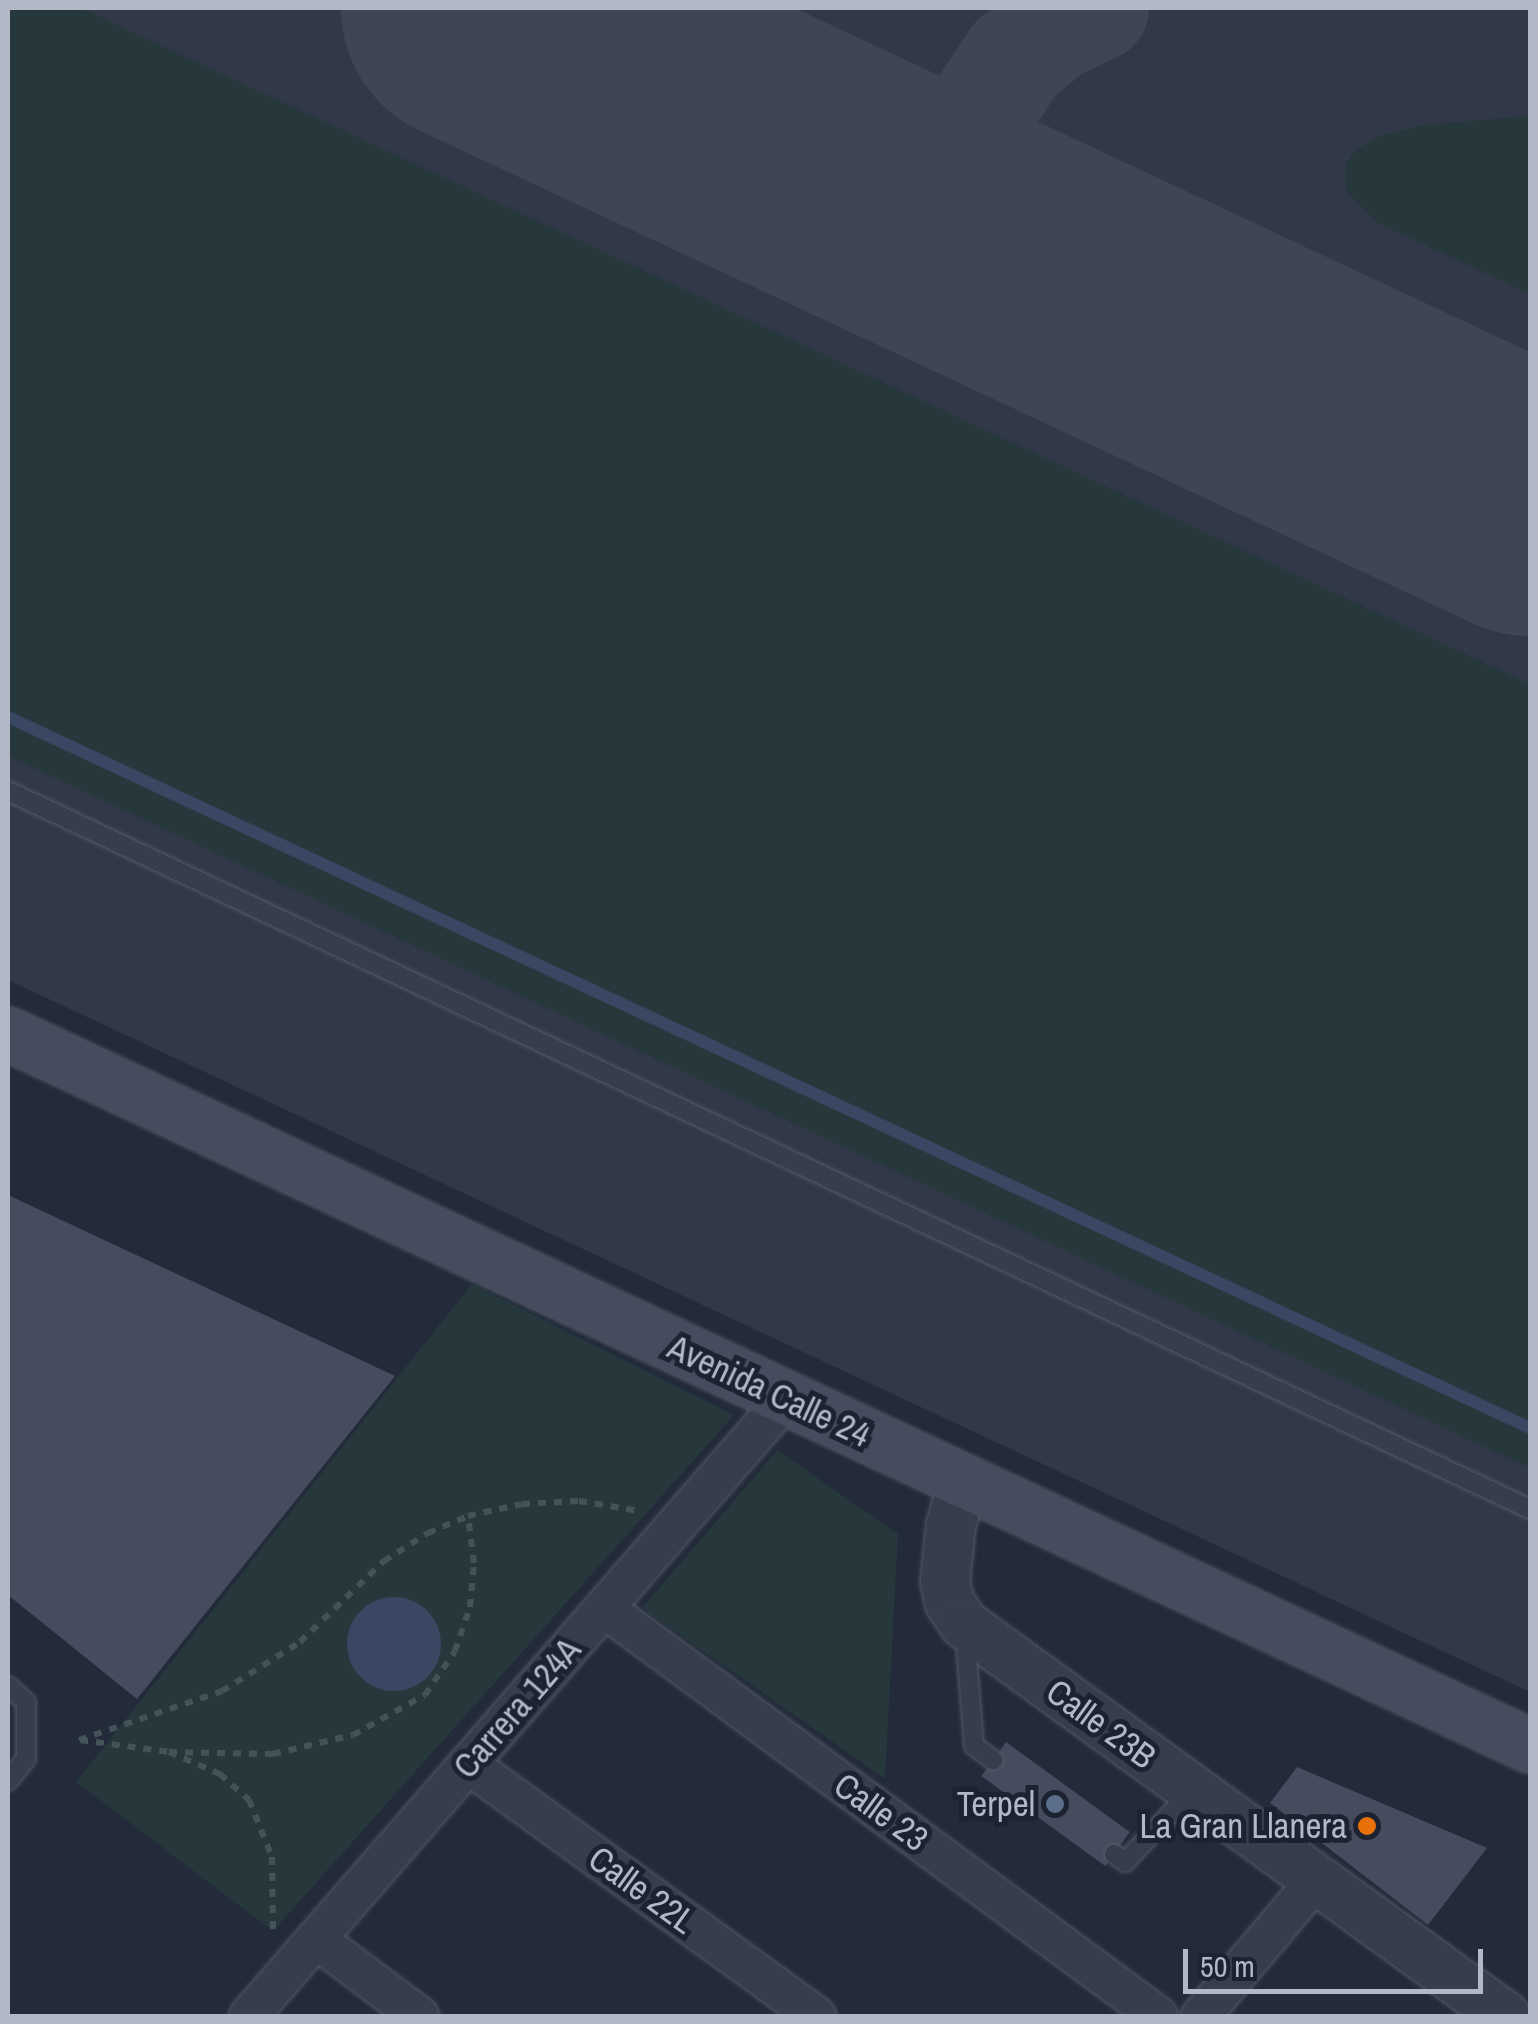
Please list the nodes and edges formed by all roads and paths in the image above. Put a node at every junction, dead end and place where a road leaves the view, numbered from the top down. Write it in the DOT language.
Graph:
graph roads {
  1 [pos="8,791"];
  2 [pos="8,1034"];
  3 [pos="786,1399"];
  4 [pos="963,1482"];
  5 [pos="1530,1509"];
  6 [pos="468,1516"];
  7 [pos="682,1519"];
  8 [pos="604,1608"];
  9 [pos="964,1624"];
  10 [pos="8,1686"];
  11 [pos="1530,1746"];
  12 [pos="169,1752"];
  13 [pos="992,1760"];
  14 [pos="468,1764"];
  15 [pos="8,1781"];
  16 [pos="1193,1790"];
  17 [pos="1114,1854"];
  18 [pos="1317,1878"];
  19 [pos="316,1939"];
  20 [pos="259,2004"];
  21 [pos="1488,2012"];
  22 [pos="419,2016"];
  23 [pos="816,2016"];
  24 [pos="1158,2016"];
  25 [pos="1202,2016"];
  1 -- 5 [label="lane"];
  2 -- 3 [label="main road, Avenida Calle 24"];
  3 -- 4 [label="main road, Avenida Calle 24"];
  3 -- 7 [label="street, Carrera 124A"];
  4 -- 9 [label="street"];
  4 -- 11 [label="main road, Avenida Calle 24"];
  6 -- 7 [label="path"];
  6 -- 12 [label="path"];
  6 -- 12 [label="path"];
  7 -- 8 [label="street, Carrera 124A"];
  8 -- 14 [label="street, Carrera 124A"];
  8 -- 24 [label="street, Calle 23"];
  9 -- 13 [label="lane"];
  9 -- 16 [label="street, Calle 23B"];
  10 -- 15 [label="lane"];
  12 -- 20 [label="path"];
  14 -- 19 [label="street, Carrera 124A"];
  14 -- 23 [label="street, Calle 22L"];
  16 -- 17 [label="lane"];
  16 -- 18 [label="street, Calle 23B"];
  18 -- 21 [label="street, Calle 23B"];
  18 -- 25 [label="street"];
  19 -- 20 [label="street, Carrera 124A"];
  19 -- 22 [label="street"];
}
